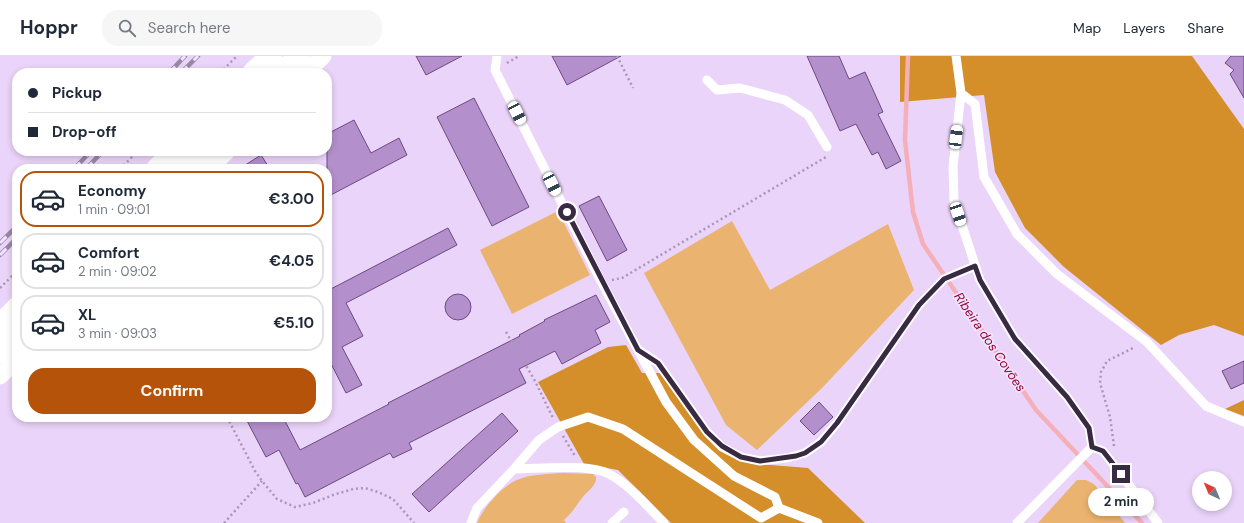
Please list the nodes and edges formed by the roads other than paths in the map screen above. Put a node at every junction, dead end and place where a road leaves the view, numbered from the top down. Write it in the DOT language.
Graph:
graph roads {
  1 [pos="270,56"];
  2 [pos="299,56"];
  3 [pos="323,56"];
  4 [pos="497,56"];
  5 [pos="956,56"];
  6 [pos="258,68"];
  7 [pos="287,68"];
  8 [pos="311,68"];
  9 [pos="707,80"];
  10 [pos="961,93"];
  11 [pos="828,148"];
  12 [pos="170,156"];
  13 [pos="198,156"];
  14 [pos="222,156"];
  15 [pos="162,164"];
  16 [pos="190,164"];
  17 [pos="214,164"];
  18 [pos="975,266"];
  19 [pos="12,313"];
  20 [pos="0,325"];
  21 [pos="12,340"];
  22 [pos="638,350"];
  23 [pos="0,352"];
  24 [pos="12,364"];
  25 [pos="0,376"];
  26 [pos="1244,422"];
  27 [pos="1092,447"];
  28 [pos="514,469"];
  29 [pos="779,508"];
  30 [pos="624,512"];
  31 [pos="471,523"];
  32 [pos="612,523"];
  33 [pos="664,523"];
  34 [pos="818,523"];
  35 [pos="1016,523"];
  36 [pos="1158,523"];
  1 -- 6 [label="highway"];
  2 -- 7 [label="highway"];
  3 -- 8 [label="street"];
  4 -- 22 [label="lane"];
  5 -- 10 [label="lane"];
  9 -- 11 [label="lane"];
  10 -- 18 [label="lane"];
  10 -- 26 [label="lane"];
  12 -- 15 [label="highway"];
  13 -- 16 [label="highway"];
  14 -- 17 [label="street"];
  18 -- 22 [label="lane"];
  18 -- 27 [label="lane"];
  19 -- 20 [label="highway"];
  21 -- 23 [label="highway"];
  22 -- 29 [label="lane"];
  24 -- 25 [label="street"];
  27 -- 35 [label="lane"];
  27 -- 36 [label="lane"];
  28 -- 29 [label="lane"];
  28 -- 31 [label="lane"];
  28 -- 33 [label="lane"];
  29 -- 34 [label="lane"];
  30 -- 32 [label="lane"];
}
